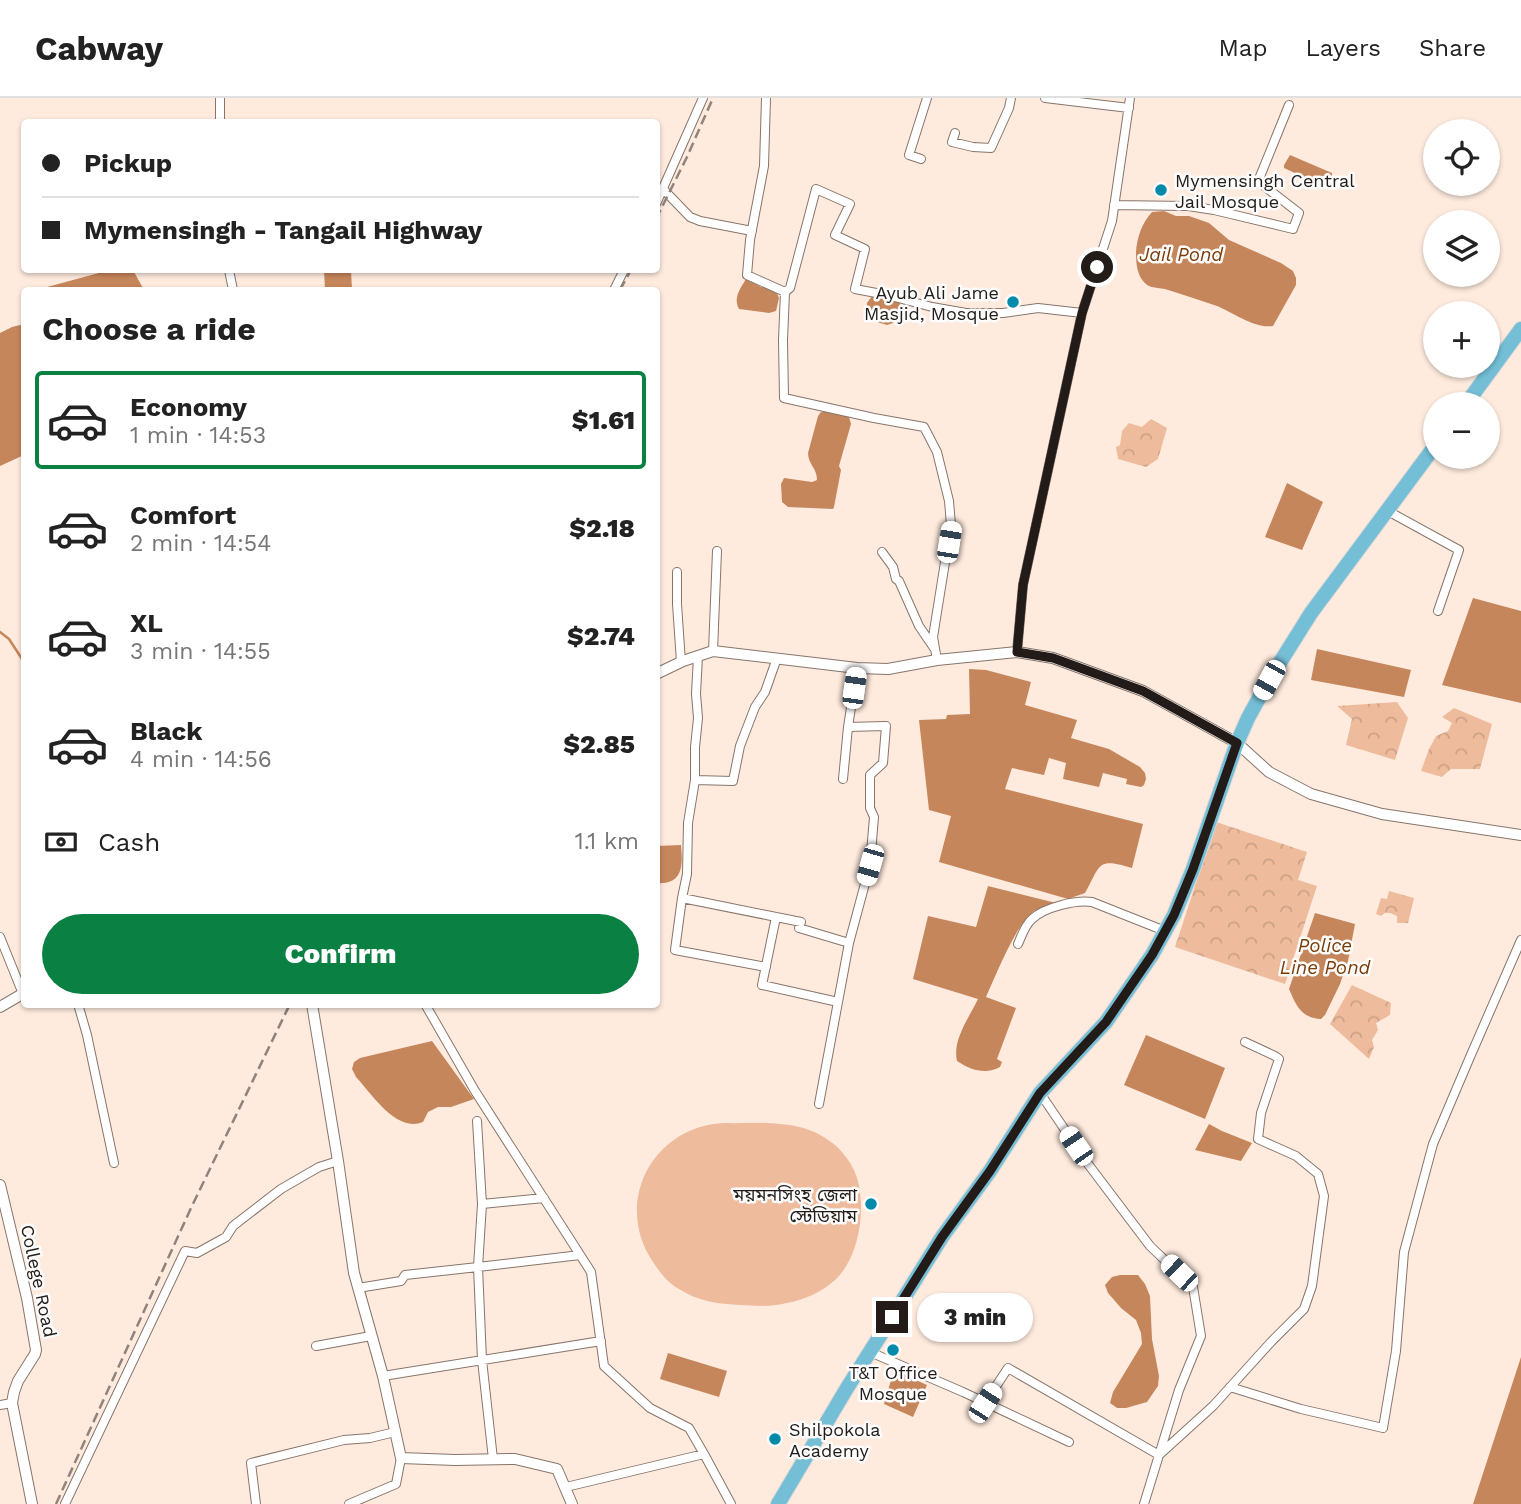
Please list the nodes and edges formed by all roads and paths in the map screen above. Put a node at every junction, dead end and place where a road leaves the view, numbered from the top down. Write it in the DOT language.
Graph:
graph roads {
  1 [pos="220,98"];
  2 [pos="703,98"];
  3 [pos="766,98"];
  4 [pos="927,98"];
  5 [pos="1011,98"];
  6 [pos="1045,98"];
  7 [pos="1130,98"];
  8 [pos="1289,106"];
  9 [pos="1129,108"];
  10 [pos="220,119"];
  11 [pos="955,133"];
  12 [pos="921,159"];
  13 [pos="663,189"];
  14 [pos="660,195"];
  15 [pos="1114,205"];
  16 [pos="751,231"];
  17 [pos="785,292"];
  18 [pos="1082,313"];
  19 [pos="1521,329"];
  20 [pos="1475,392"];
  21 [pos="1423,462"];
  22 [pos="1387,510"];
  23 [pos="717,551"];
  24 [pos="882,552"];
  25 [pos="677,572"];
  26 [pos="1438,611"];
  27 [pos="713,651"];
  28 [pos="1017,652"];
  29 [pos="936,655"];
  30 [pos="698,656"];
  31 [pos="777,659"];
  32 [pos="681,662"];
  33 [pos="857,668"];
  34 [pos="660,672"];
  35 [pos="848,727"];
  36 [pos="1237,743"];
  37 [pos="843,779"];
  38 [pos="695,780"];
  39 [pos="1521,835"];
  40 [pos="682,898"];
  41 [pos="776,917"];
  42 [pos="1165,931"];
  43 [pos="0,937"];
  44 [pos="1521,940"];
  45 [pos="849,943"];
  46 [pos="1018,944"];
  47 [pos="766,967"];
  48 [pos="21,987"];
  49 [pos="21,996"];
  50 [pos="838,1002"];
  51 [pos="0,1007"];
  52 [pos="79,1008"];
  53 [pos="313,1008"];
  54 [pos="427,1008"];
  55 [pos="1245,1042"];
  56 [pos="1040,1093"];
  57 [pos="819,1104"];
  58 [pos="477,1121"];
  59 [pos="338,1161"];
  60 [pos="114,1163"];
  61 [pos="0,1185"];
  62 [pos="544,1198"];
  63 [pos="482,1204"];
  64 [pos="580,1255"];
  65 [pos="478,1267"];
  66 [pos="358,1287"];
  67 [pos="371,1336"];
  68 [pos="601,1341"];
  69 [pos="316,1346"];
  70 [pos="870,1352"];
  71 [pos="482,1360"];
  72 [pos="383,1376"];
  73 [pos="1230,1387"];
  74 [pos="12,1403"];
  75 [pos="985,1403"];
  76 [pos="0,1405"];
  77 [pos="396,1432"];
  78 [pos="1069,1442"];
  79 [pos="704,1454"];
  80 [pos="1159,1455"];
  81 [pos="401,1458"];
  82 [pos="492,1459"];
  83 [pos="566,1487"];
  84 [pos="32,1504"];
  85 [pos="65,1504"];
  86 [pos="256,1504"];
  87 [pos="349,1504"];
  88 [pos="572,1504"];
  89 [pos="731,1504"];
  90 [pos="778,1504"];
  91 [pos="1144,1504"];
  1 -- 10 [label="street"];
  2 -- 13 [label="street"];
  3 -- 16 [label="street"];
  4 -- 12 [label="street"];
  5 -- 11 [label="street"];
  6 -- 9 [label="street"];
  7 -- 9 [label="street"];
  8 -- 15 [label="street"];
  9 -- 15 [label="street"];
  13 -- 14 [label="street"];
  13 -- 16 [label="street"];
  15 -- 18 [label="street"];
  16 -- 17 [label="street"];
  17 -- 18 [label="street"];
  17 -- 29 [label="street"];
  18 -- 28 [label="street"];
  19 -- 20 [label="highway"];
  21 -- 22 [label="highway"];
  22 -- 26 [label="street"];
  22 -- 36 [label="highway"];
  23 -- 27 [label="street"];
  24 -- 29 [label="street"];
  25 -- 32 [label="street"];
  27 -- 30 [label="street"];
  27 -- 31 [label="street"];
  28 -- 29 [label="street"];
  28 -- 36 [label="street"];
  29 -- 33 [label="street"];
  30 -- 32 [label="street"];
  30 -- 38 [label="street"];
  31 -- 33 [label="street"];
  31 -- 38 [label="street"];
  32 -- 34 [label="street"];
  33 -- 35 [label="street"];
  35 -- 37 [label="street"];
  35 -- 45 [label="street"];
  36 -- 39 [label="street"];
  36 -- 42 [label="highway"];
  38 -- 40 [label="street"];
  40 -- 41 [label="street"];
  40 -- 47 [label="street"];
  41 -- 45 [label="street"];
  41 -- 47 [label="street"];
  42 -- 46 [label="street"];
  42 -- 56 [label="highway"];
  43 -- 48 [label="street"];
  44 -- 73 [label="street"];
  45 -- 50 [label="street"];
  47 -- 50 [label="street"];
  49 -- 51 [label="street"];
  50 -- 57 [label="street"];
  52 -- 60 [label="street"];
  53 -- 59 [label="street"];
  54 -- 62 [label="street"];
  55 -- 73 [label="street"];
  56 -- 70 [label="highway"];
  56 -- 80 [label="street"];
  58 -- 63 [label="street"];
  59 -- 66 [label="street"];
  59 -- 85 [label="street"];
  61 -- 74 [label="street, College Road"];
  62 -- 63 [label="street"];
  62 -- 64 [label="street"];
  63 -- 65 [label="street"];
  64 -- 65 [label="street"];
  64 -- 68 [label="street"];
  65 -- 66 [label="street"];
  65 -- 71 [label="street"];
  66 -- 67 [label="street"];
  67 -- 69 [label="street"];
  67 -- 72 [label="street"];
  68 -- 71 [label="street"];
  68 -- 79 [label="street"];
  70 -- 75 [label="street"];
  70 -- 90 [label="highway"];
  71 -- 72 [label="street"];
  71 -- 82 [label="street"];
  72 -- 77 [label="street"];
  73 -- 80 [label="street"];
  74 -- 76 [label="street"];
  74 -- 84 [label="street"];
  75 -- 78 [label="street"];
  75 -- 80 [label="street"];
  77 -- 81 [label="street"];
  77 -- 86 [label="street"];
  79 -- 83 [label="street"];
  79 -- 89 [label="street"];
  80 -- 91 [label="street"];
  81 -- 82 [label="street"];
  81 -- 87 [label="street"];
  82 -- 83 [label="street"];
  83 -- 88 [label="street"];
}
